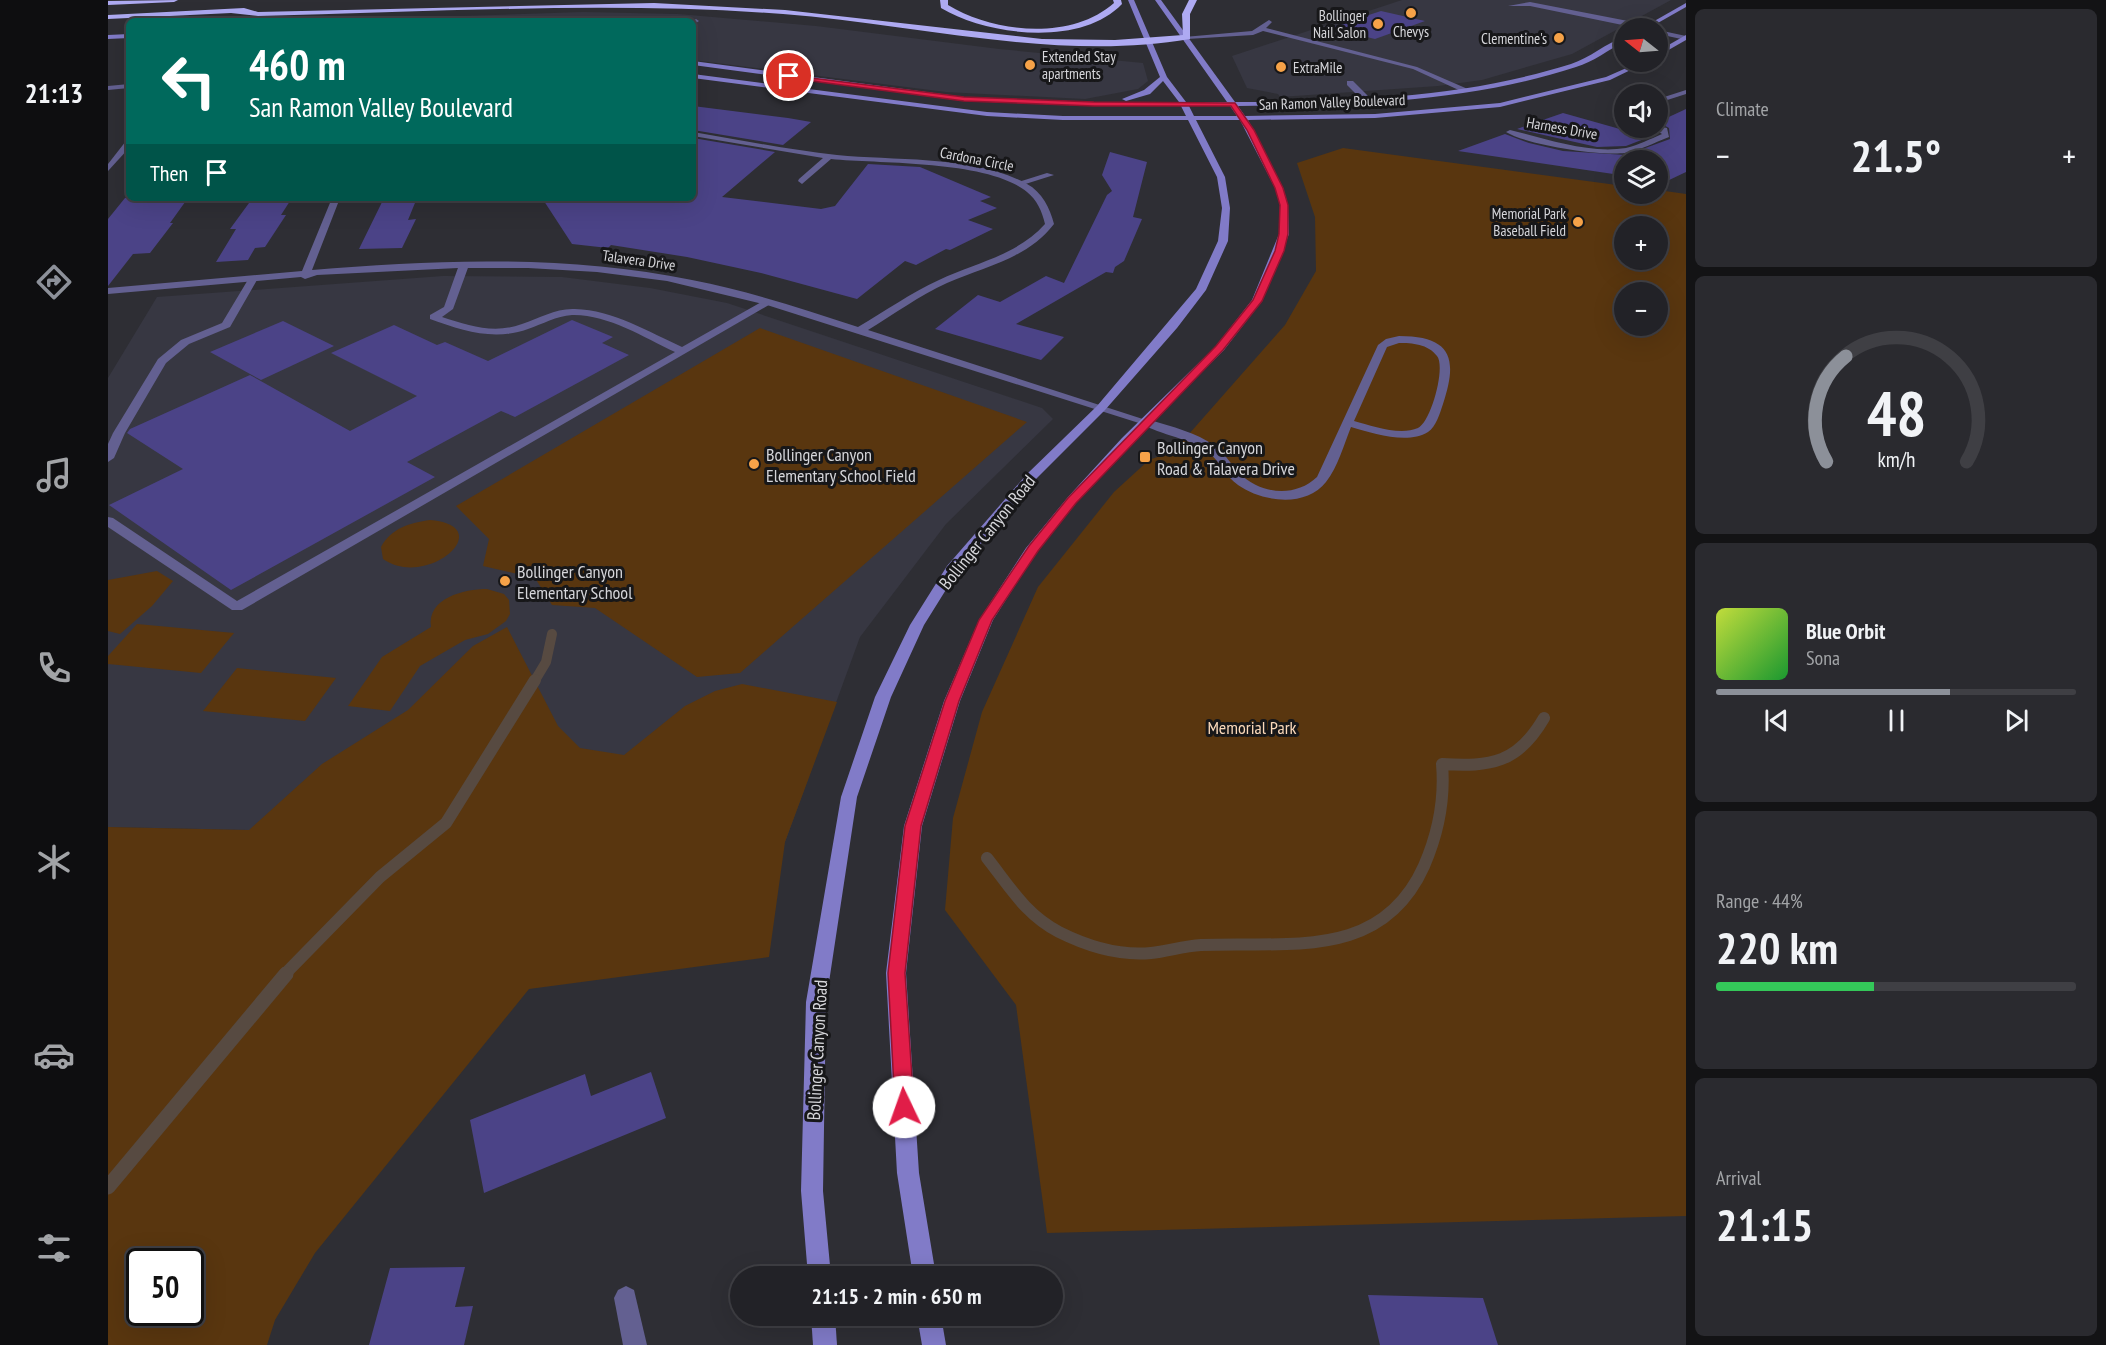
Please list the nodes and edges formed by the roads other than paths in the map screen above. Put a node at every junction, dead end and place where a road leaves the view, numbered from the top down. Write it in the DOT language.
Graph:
graph roads {
  1 [pos="174,0"];
  2 [pos="944,0"];
  3 [pos="1117,0"];
  4 [pos="1131,0"];
  5 [pos="1158,0"];
  6 [pos="1193,0"];
  7 [pos="408,1"];
  8 [pos="108,3"];
  9 [pos="1686,5"];
  10 [pos="232,11"];
  11 [pos="108,17"];
  12 [pos="1662,18"];
  13 [pos="1614,20"];
  14 [pos="1269,22"];
  15 [pos="1614,26"];
  16 [pos="1262,29"];
  17 [pos="1668,34"];
  18 [pos="126,36"];
  19 [pos="108,37"];
  20 [pos="1187,37"];
  21 [pos="1686,38"];
  22 [pos="1148,40"];
  23 [pos="1614,44"];
  24 [pos="126,45"];
  25 [pos="108,46"];
  26 [pos="1668,48"];
  27 [pos="696,63"];
  28 [pos="1623,72"];
  29 [pos="696,76"];
  30 [pos="1164,77"];
  31 [pos="1350,83"];
  32 [pos="126,86"];
  33 [pos="108,88"];
  34 [pos="1466,90"];
  35 [pos="1686,92"];
  36 [pos="1668,98"];
  37 [pos="1368,101"];
  38 [pos="1094,104"];
  39 [pos="1184,104"];
  40 [pos="1233,104"];
  41 [pos="1410,113"];
  42 [pos="1191,118"];
  43 [pos="1243,118"];
  44 [pos="1510,132"];
  45 [pos="696,134"];
  46 [pos="1658,138"];
  47 [pos="126,147"];
  48 [pos="830,156"];
  49 [pos="108,169"];
  50 [pos="1050,175"];
  51 [pos="802,181"];
  52 [pos="1019,183"];
  53 [pos="335,201"];
  54 [pos="464,265"];
  55 [pos="305,276"];
  56 [pos="252,280"];
  57 [pos="108,291"];
  58 [pos="769,302"];
  59 [pos="859,331"];
  60 [pos="682,351"];
  61 [pos="1101,408"];
  62 [pos="1146,422"];
  63 [pos="1348,423"];
  64 [pos="108,458"];
  65 [pos="108,521"];
  66 [pos="818,1266"];
  67 [pos="922,1266"];
  68 [pos="626,1298"];
  69 [pos="824,1326"];
  70 [pos="931,1326"];
  71 [pos="635,1345"];
  72 [pos="825,1345"];
  73 [pos="934,1345"];
  1 -- 8 [label="highway"];
  2 -- 3 [label="highway"];
  4 -- 22 [label="main road, Bollinger Canyon Road"];
  5 -- 20 [label="main road"];
  6 -- 20 [label="highway"];
  7 -- 10 [label="highway"];
  9 -- 12 [label="main road"];
  10 -- 11 [label="highway"];
  10 -- 22 [label="highway"];
  13 -- 15 [label="street"];
  14 -- 16 [label="street"];
  16 -- 20 [label="street"];
  16 -- 34 [label="street"];
  17 -- 21 [label="street"];
  18 -- 19 [label="main road"];
  20 -- 22 [label="highway"];
  20 -- 40 [label="main road"];
  21 -- 26 [label="main road"];
  22 -- 30 [label="main road, Bollinger Canyon Road"];
  23 -- 34 [label="main road, San Ramon Valley Boulevard"];
  24 -- 25 [label="main road"];
  27 -- 38 [label="main road, San Ramon Valley Boulevard"];
  28 -- 41 [label="main road, San Ramon Valley Boulevard"];
  29 -- 42 [label="main road, San Ramon Valley Boulevard"];
  30 -- 38 [label="main road"];
  30 -- 39 [label="main road, Bollinger Canyon Road"];
  31 -- 37 [label="street"];
  32 -- 33 [label="street"];
  34 -- 37 [label="main road, San Ramon Valley Boulevard"];
  34 -- 41 [label="main road"];
  35 -- 36 [label="street"];
  37 -- 40 [label="main road, San Ramon Valley Boulevard"];
  38 -- 39 [label="main road, San Ramon Valley Boulevard"];
  39 -- 40 [label="main road, San Ramon Valley Boulevard"];
  39 -- 42 [label="main road, Bollinger Canyon Road"];
  40 -- 43 [label="main road"];
  41 -- 43 [label="main road, San Ramon Valley Boulevard"];
  42 -- 43 [label="main road, San Ramon Valley Boulevard"];
  42 -- 61 [label="main road, Bollinger Canyon Road"];
  43 -- 62 [label="main road"];
  44 -- 46 [label="street, Harness Drive"];
  45 -- 48 [label="street, Cardona Circle"];
  47 -- 49 [label="street"];
  48 -- 51 [label="street"];
  48 -- 52 [label="street, Cardona Circle"];
  50 -- 52 [label="street"];
  52 -- 59 [label="street, Cardona Circle"];
  53 -- 55 [label="street"];
  54 -- 55 [label="street, Talavera Drive"];
  54 -- 58 [label="street, Talavera Drive"];
  54 -- 60 [label="street"];
  55 -- 56 [label="street, Talavera Drive"];
  56 -- 57 [label="street, Talavera Drive"];
  56 -- 64 [label="street"];
  58 -- 59 [label="street, Talavera Drive"];
  58 -- 60 [label="street"];
  59 -- 61 [label="street, Talavera Drive"];
  60 -- 65 [label="street"];
  61 -- 62 [label="street, Talavera Drive"];
  61 -- 66 [label="main road, Bollinger Canyon Road"];
  62 -- 63 [label="street, Talavera Drive"];
  62 -- 67 [label="main road"];
  63 -- 63 [label="street"];
  68 -- 71 [label="street"];
  69 -- 72 [label="main road"];
  70 -- 73 [label="main road"];
}
